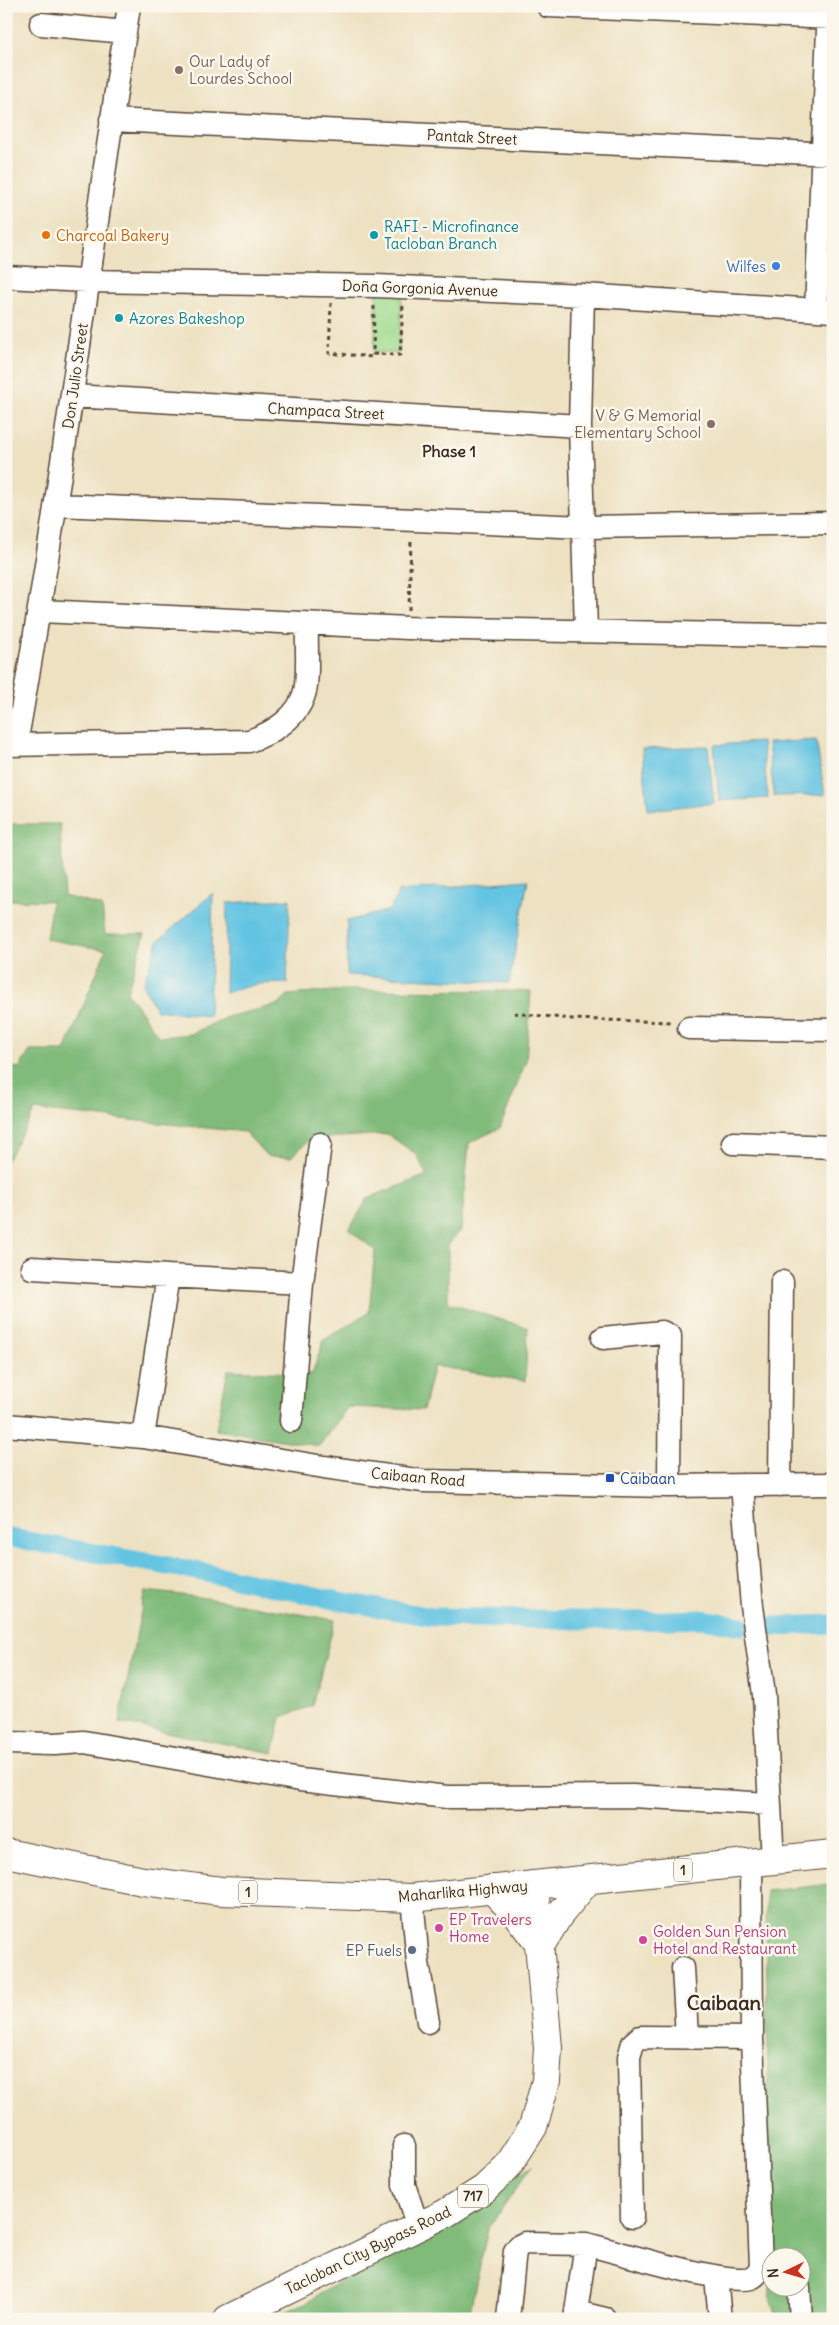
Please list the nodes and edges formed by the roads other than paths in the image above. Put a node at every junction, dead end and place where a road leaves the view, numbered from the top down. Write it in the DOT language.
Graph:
graph roads {
  1 [pos="129,6"];
  2 [pos="548,6"];
  3 [pos="830,14"];
  4 [pos="41,24"];
  5 [pos="125,32"];
  6 [pos="112,120"];
  7 [pos="828,154"];
  8 [pos="6,277"];
  9 [pos="87,281"];
  10 [pos="583,295"];
  11 [pos="824,310"];
  12 [pos="73,396"];
  13 [pos="580,426"];
  14 [pos="57,504"];
  15 [pos="833,523"];
  16 [pos="584,527"];
  17 [pos="40,611"];
  18 [pos="307,625"];
  19 [pos="586,632"];
  20 [pos="833,636"];
  21 [pos="11,744"];
  22 [pos="688,1028"];
  23 [pos="833,1030"];
  24 [pos="733,1143"];
  25 [pos="320,1144"];
  26 [pos="833,1147"];
  27 [pos="32,1268"];
  28 [pos="168,1276"];
  29 [pos="782,1282"];
  30 [pos="302,1283"];
  31 [pos="603,1338"];
  32 [pos="291,1421"];
  33 [pos="6,1425"];
  34 [pos="144,1437"];
  35 [pos="833,1484"];
  36 [pos="742,1485"];
  37 [pos="780,1485"];
  38 [pos="669,1486"];
  39 [pos="6,1743"];
  40 [pos="770,1804"];
  41 [pos="6,1853"];
  42 [pos="833,1854"];
  43 [pos="762,1862"];
  44 [pos="588,1880"];
  45 [pos="534,1884"];
  46 [pos="492,1889"];
  47 [pos="412,1898"];
  48 [pos="540,1946"];
  49 [pos="683,1968"];
  50 [pos="428,2022"];
  51 [pos="687,2037"];
  52 [pos="752,2038"];
  53 [pos="404,2146"];
  54 [pos="632,2217"];
  55 [pos="418,2227"];
  56 [pos="586,2244"];
  57 [pos="765,2248"];
  58 [pos="762,2265"];
  59 [pos="716,2277"];
  60 [pos="800,2298"];
  61 [pos="576,2315"];
  62 [pos="228,2319"];
  63 [pos="508,2319"];
  64 [pos="605,2319"];
  65 [pos="720,2319"];
  66 [pos="801,2319"];
  1 -- 5 [label="street, Don Julio Street"];
  2 -- 3 [label="street"];
  3 -- 7 [label="street"];
  4 -- 5 [label="street"];
  5 -- 6 [label="street, Don Julio Street"];
  6 -- 7 [label="street, Pantak Street"];
  6 -- 9 [label="street, Don Julio Street"];
  7 -- 11 [label="street"];
  8 -- 9 [label="street, Doña Gorgonia Avenue"];
  9 -- 10 [label="street, Doña Gorgonia Avenue"];
  9 -- 12 [label="street, Don Julio Street"];
  10 -- 11 [label="street, Doña Gorgonia Avenue"];
  10 -- 13 [label="street"];
  12 -- 13 [label="street, Champaca Street"];
  12 -- 14 [label="street, Don Julio Street"];
  13 -- 16 [label="street"];
  14 -- 16 [label="street"];
  14 -- 17 [label="street, Don Julio Street"];
  15 -- 16 [label="street"];
  16 -- 19 [label="street"];
  17 -- 18 [label="street"];
  17 -- 21 [label="street, Don Julio Street"];
  18 -- 19 [label="street"];
  18 -- 21 [label="street"];
  19 -- 20 [label="street"];
  22 -- 23 [label="street"];
  24 -- 26 [label="street"];
  25 -- 30 [label="street"];
  27 -- 28 [label="street"];
  28 -- 30 [label="street"];
  28 -- 34 [label="street"];
  29 -- 37 [label="street"];
  30 -- 32 [label="street"];
  31 -- 38 [label="street"];
  33 -- 34 [label="street, Caibaan Road"];
  34 -- 38 [label="street, Caibaan Road"];
  35 -- 37 [label="street, Caibaan Road"];
  36 -- 37 [label="street, Caibaan Road"];
  36 -- 38 [label="street, Caibaan Road"];
  36 -- 40 [label="street"];
  39 -- 40 [label="street"];
  40 -- 43 [label="street"];
  41 -- 47 [label="main road, Maharlika Highway / 1"];
  42 -- 43 [label="main road, Maharlika Highway / 1"];
  43 -- 44 [label="main road, Maharlika Highway / 1"];
  43 -- 52 [label="street"];
  44 -- 45 [label="main road, Maharlika Highway / 1"];
  44 -- 48 [label="main road"];
  45 -- 46 [label="main road, Maharlika Highway / 1"];
  45 -- 48 [label="main road, Tacloban City Bypass Road / 717"];
  46 -- 47 [label="main road, Maharlika Highway / 1"];
  46 -- 48 [label="main road"];
  47 -- 50 [label="street"];
  48 -- 55 [label="main road, Tacloban City Bypass Road / 717"];
  49 -- 51 [label="street"];
  51 -- 52 [label="street"];
  51 -- 54 [label="street"];
  52 -- 57 [label="street"];
  53 -- 55 [label="street"];
  55 -- 62 [label="main road, Tacloban City Bypass Road / 717"];
  56 -- 59 [label="street"];
  56 -- 61 [label="street"];
  56 -- 63 [label="street"];
  58 -- 59 [label="street"];
  59 -- 65 [label="street"];
  60 -- 66 [label="street"];
  61 -- 64 [label="street"];
}
